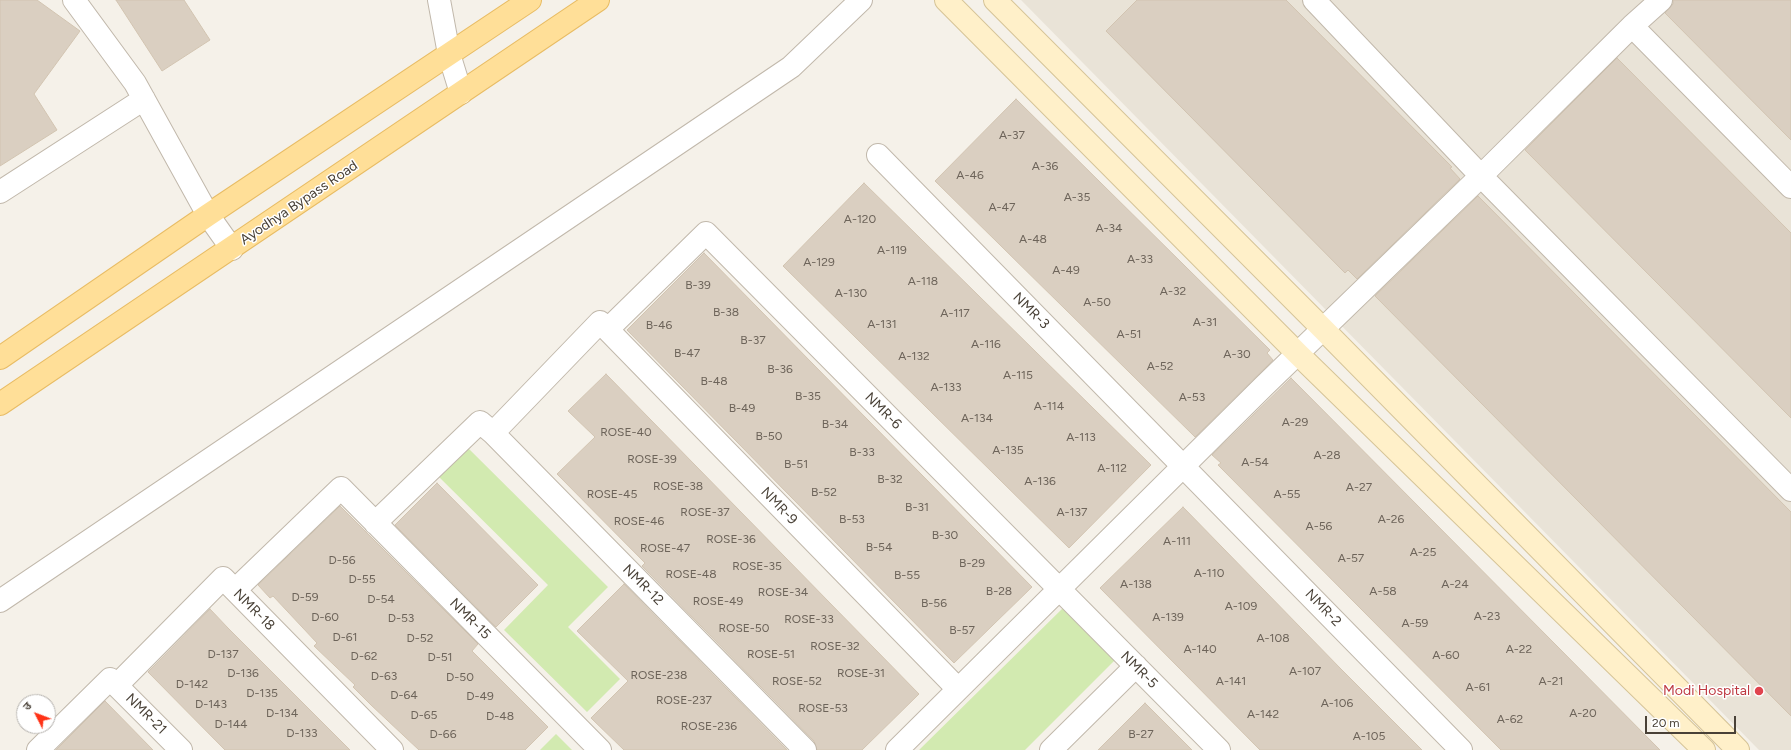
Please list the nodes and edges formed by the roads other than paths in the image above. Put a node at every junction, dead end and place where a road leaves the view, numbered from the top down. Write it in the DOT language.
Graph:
graph roads {
  1 [pos="74,0"];
  2 [pos="439,0"];
  3 [pos="530,0"];
  4 [pos="598,0"];
  5 [pos="861,0"];
  6 [pos="946,0"];
  7 [pos="995,0"];
  8 [pos="1314,0"];
  9 [pos="1661,0"];
  10 [pos="1632,26"];
  11 [pos="449,54"];
  12 [pos="461,93"];
  13 [pos="144,99"];
  14 [pos="878,155"];
  15 [pos="1481,176"];
  16 [pos="1791,187"];
  17 [pos="0,192"];
  18 [pos="208,215"];
  19 [pos="232,248"];
  20 [pos="604,325"];
  21 [pos="1324,330"];
  22 [pos="1298,354"];
  23 [pos="0,358"];
  24 [pos="0,404"];
  25 [pos="486,428"];
  26 [pos="1184,467"];
  27 [pos="1791,490"];
  28 [pos="375,523"];
  29 [pos="1060,589"];
  30 [pos="235,590"];
  31 [pos="0,601"];
  32 [pos="1136,666"];
  33 [pos="114,682"];
  34 [pos="958,689"];
  35 [pos="38,750"];
  36 [pos="181,750"];
  37 [pos="392,750"];
  38 [pos="600,750"];
  39 [pos="805,750"];
  40 [pos="897,750"];
  41 [pos="1051,750"];
  42 [pos="1219,750"];
  43 [pos="1461,750"];
  44 [pos="1704,750"];
  45 [pos="1738,750"];
  1 -- 13 [label="street"];
  2 -- 11 [label="street"];
  3 -- 11 [label="main road"];
  4 -- 12 [label="main road, Ayodhya Bypass Road"];
  5 -- 31 [label="street"];
  6 -- 22 [label="street"];
  7 -- 21 [label="street"];
  8 -- 15 [label="street"];
  9 -- 10 [label="street"];
  10 -- 15 [label="street"];
  10 -- 16 [label="street"];
  11 -- 12 [label="street"];
  11 -- 18 [label="main road"];
  12 -- 19 [label="main road, Ayodhya Bypass Road"];
  13 -- 17 [label="street"];
  13 -- 18 [label="street"];
  14 -- 26 [label="street, NMR-3"];
  15 -- 21 [label="street"];
  15 -- 27 [label="street"];
  18 -- 19 [label="street"];
  18 -- 23 [label="main road"];
  19 -- 24 [label="main road, Ayodhya Bypass Road"];
  20 -- 25 [label="street"];
  20 -- 29 [label="street, NMR-6"];
  20 -- 34 [label="street, NMR-9"];
  21 -- 22 [label="street"];
  21 -- 45 [label="street"];
  22 -- 26 [label="street"];
  22 -- 44 [label="street"];
  25 -- 28 [label="street"];
  25 -- 39 [label="street, NMR-12"];
  26 -- 29 [label="street"];
  26 -- 43 [label="street, NMR-2"];
  28 -- 30 [label="street, NMR-15"];
  28 -- 38 [label="street, NMR-15"];
  29 -- 32 [label="street, NMR-5"];
  29 -- 34 [label="street"];
  30 -- 33 [label="street, NMR-18"];
  30 -- 37 [label="street, NMR-18"];
  32 -- 41 [label="street"];
  32 -- 42 [label="street, NMR-5"];
  33 -- 35 [label="street"];
  33 -- 36 [label="street, NMR-21"];
  34 -- 40 [label="street"];
}
